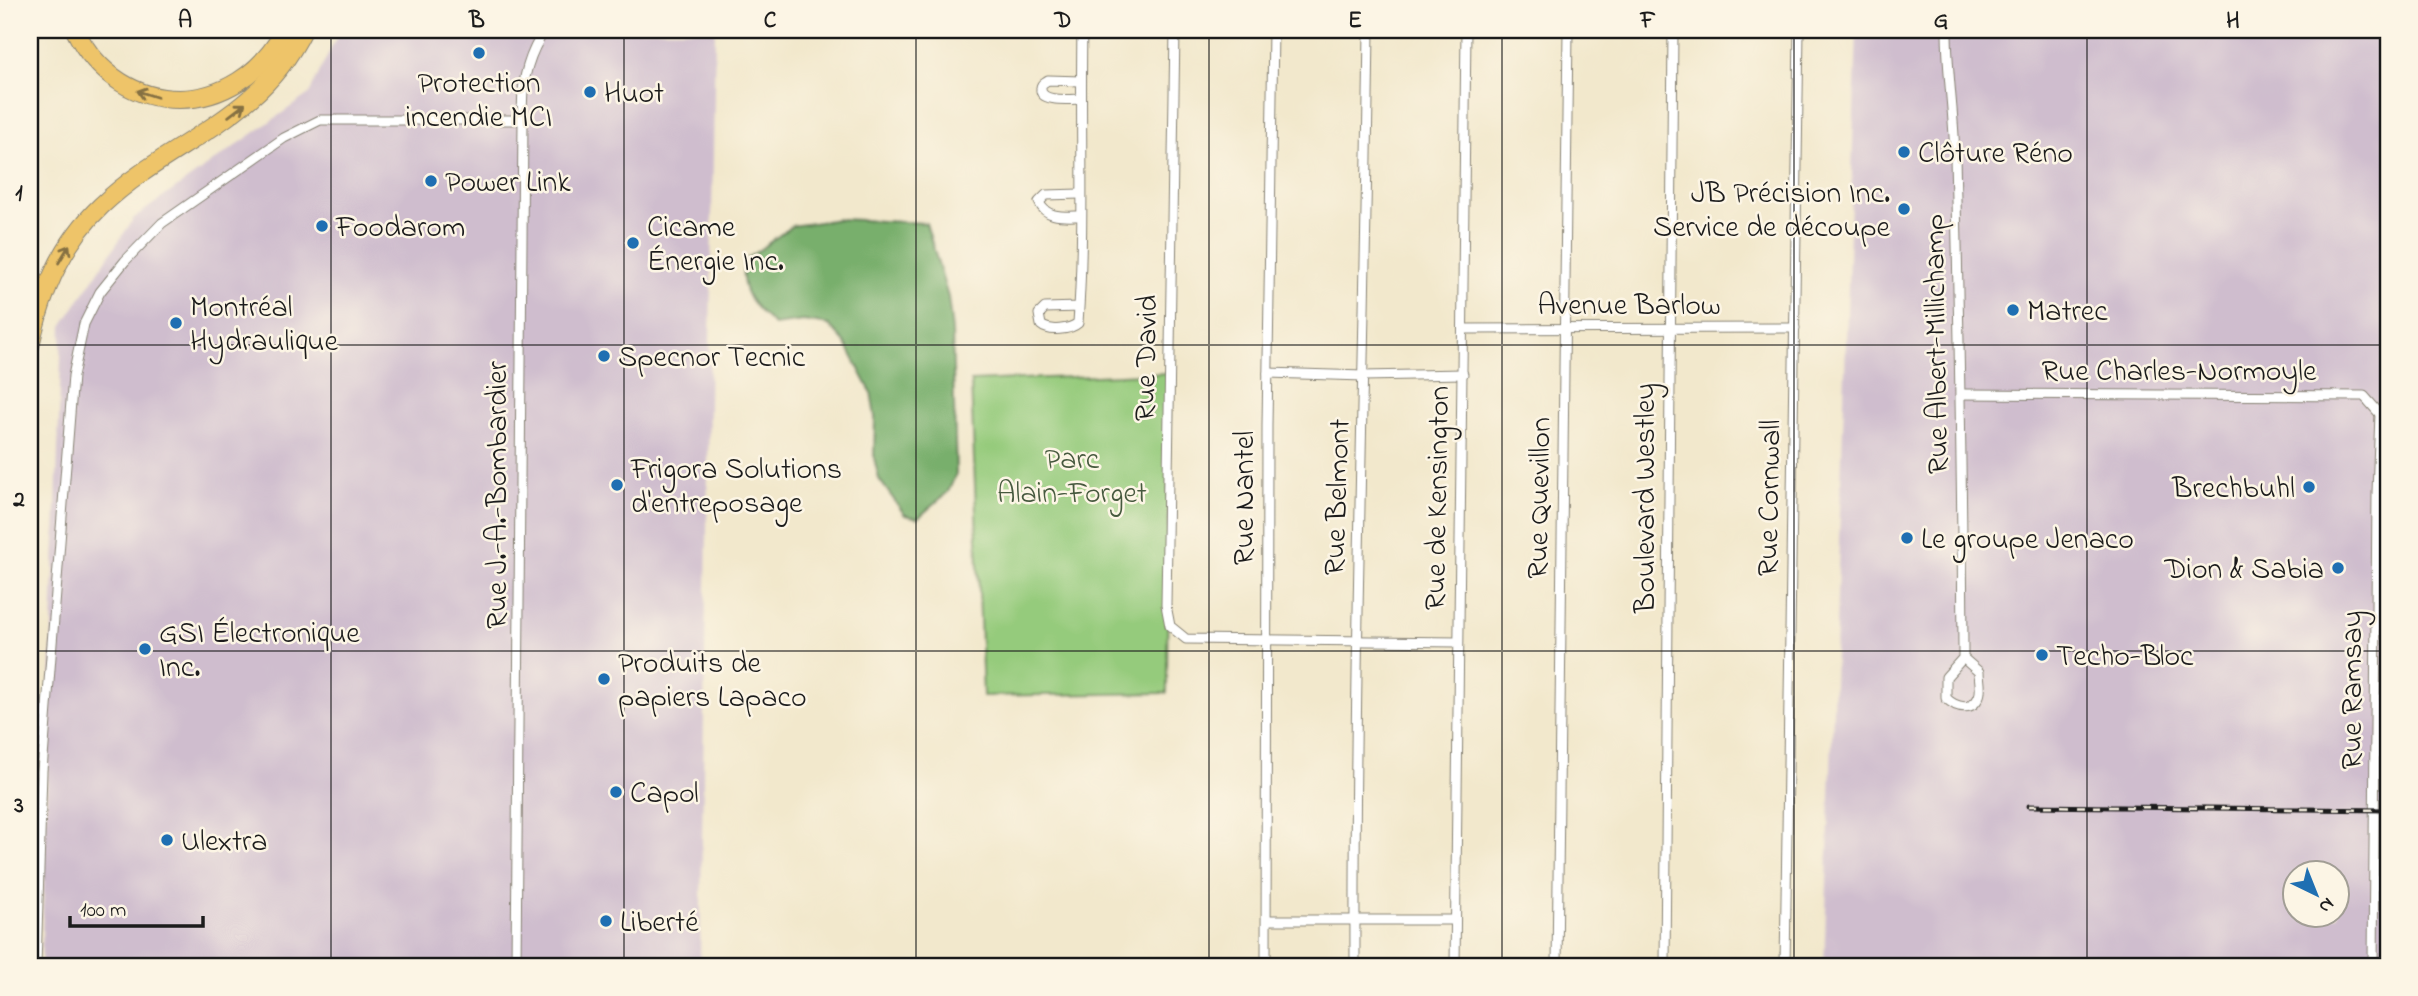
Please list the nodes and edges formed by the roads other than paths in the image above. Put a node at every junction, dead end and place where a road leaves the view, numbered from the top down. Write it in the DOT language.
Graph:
graph roads {
  1 [pos="75,30"];
  2 [pos="285,30"];
  3 [pos="303,30"];
  4 [pos="545,30"];
  5 [pos="1082,30"];
  6 [pos="1175,30"];
  7 [pos="1273,30"];
  8 [pos="1369,30"];
  9 [pos="1466,30"];
  10 [pos="1568,30"];
  11 [pos="1673,30"];
  12 [pos="1799,30"];
  13 [pos="1947,30"];
  14 [pos="1082,81"];
  15 [pos="1081,99"];
  16 [pos="523,120"];
  17 [pos="1080,194"];
  18 [pos="1081,216"];
  19 [pos="1079,307"];
  20 [pos="1564,328"];
  21 [pos="1670,328"];
  22 [pos="1795,328"];
  23 [pos="1464,329"];
  24 [pos="30,346"];
  25 [pos="1268,373"];
  26 [pos="1462,374"];
  27 [pos="1364,376"];
  28 [pos="1961,394"];
  29 [pos="2384,414"];
  30 [pos="1268,640"];
  31 [pos="1357,641"];
  32 [pos="1458,642"];
  33 [pos="1963,658"];
  34 [pos="1267,920"];
  35 [pos="1355,920"];
  36 [pos="1455,920"];
  37 [pos="36,966"];
  38 [pos="516,966"];
  39 [pos="1266,966"];
  40 [pos="1355,966"];
  41 [pos="1455,966"];
  42 [pos="1557,966"];
  43 [pos="1665,966"];
  44 [pos="1785,966"];
  45 [pos="2373,966"];
  2 -- 1 [label="highway, one-way"];
  24 -- 3 [label="highway, one-way"];
  4 -- 16 [label="street, Rue J.-A.-Bombardier"];
  5 -- 14 [label="street"];
  6 -- 30 [label="street, Rue David"];
  7 -- 25 [label="street, Rue Nantel"];
  8 -- 27 [label="street, Rue Belmont"];
  9 -- 23 [label="street, Rue de Kensington"];
  10 -- 20 [label="street, Rue Quevillon"];
  11 -- 21 [label="street, Boulevard Westley"];
  12 -- 22 [label="street, Rue Cornwall"];
  13 -- 28 [label="street, Rue Albert-Millichamp"];
  14 -- 15 [label="street"];
  14 -- 15 [label="street"];
  15 -- 17 [label="street"];
  16 -- 37 [label="street"];
  16 -- 38 [label="street, Rue J.-A.-Bombardier"];
  17 -- 18 [label="street"];
  17 -- 18 [label="street"];
  18 -- 19 [label="street"];
  19 -- 19 [label="street"];
  20 -- 21 [label="street, Avenue Barlow"];
  20 -- 23 [label="street, Avenue Barlow"];
  20 -- 42 [label="street, Rue Quevillon"];
  21 -- 22 [label="street, Avenue Barlow"];
  21 -- 43 [label="street, Boulevard Westley"];
  22 -- 44 [label="street, Rue Cornwall"];
  23 -- 26 [label="street, Rue de Kensington"];
  25 -- 27 [label="street"];
  25 -- 30 [label="street, Rue Nantel"];
  26 -- 27 [label="street"];
  26 -- 32 [label="street, Rue de Kensington"];
  27 -- 31 [label="street, Rue Belmont"];
  28 -- 29 [label="street, Rue Charles-Normoyle"];
  28 -- 33 [label="street, Rue Albert-Millichamp"];
  29 -- 45 [label="street, Rue Ramsay"];
  30 -- 31 [label="street, Rue David"];
  30 -- 34 [label="street, Rue Nantel"];
  31 -- 32 [label="street, Rue David"];
  31 -- 35 [label="street, Rue Belmont"];
  32 -- 36 [label="street, Rue de Kensington"];
  33 -- 33 [label="street"];
  34 -- 35 [label="street"];
  34 -- 39 [label="street, Rue Nantel"];
  35 -- 36 [label="street"];
  35 -- 40 [label="street, Rue Belmont"];
  36 -- 41 [label="street, Rue de Kensington"];
}
